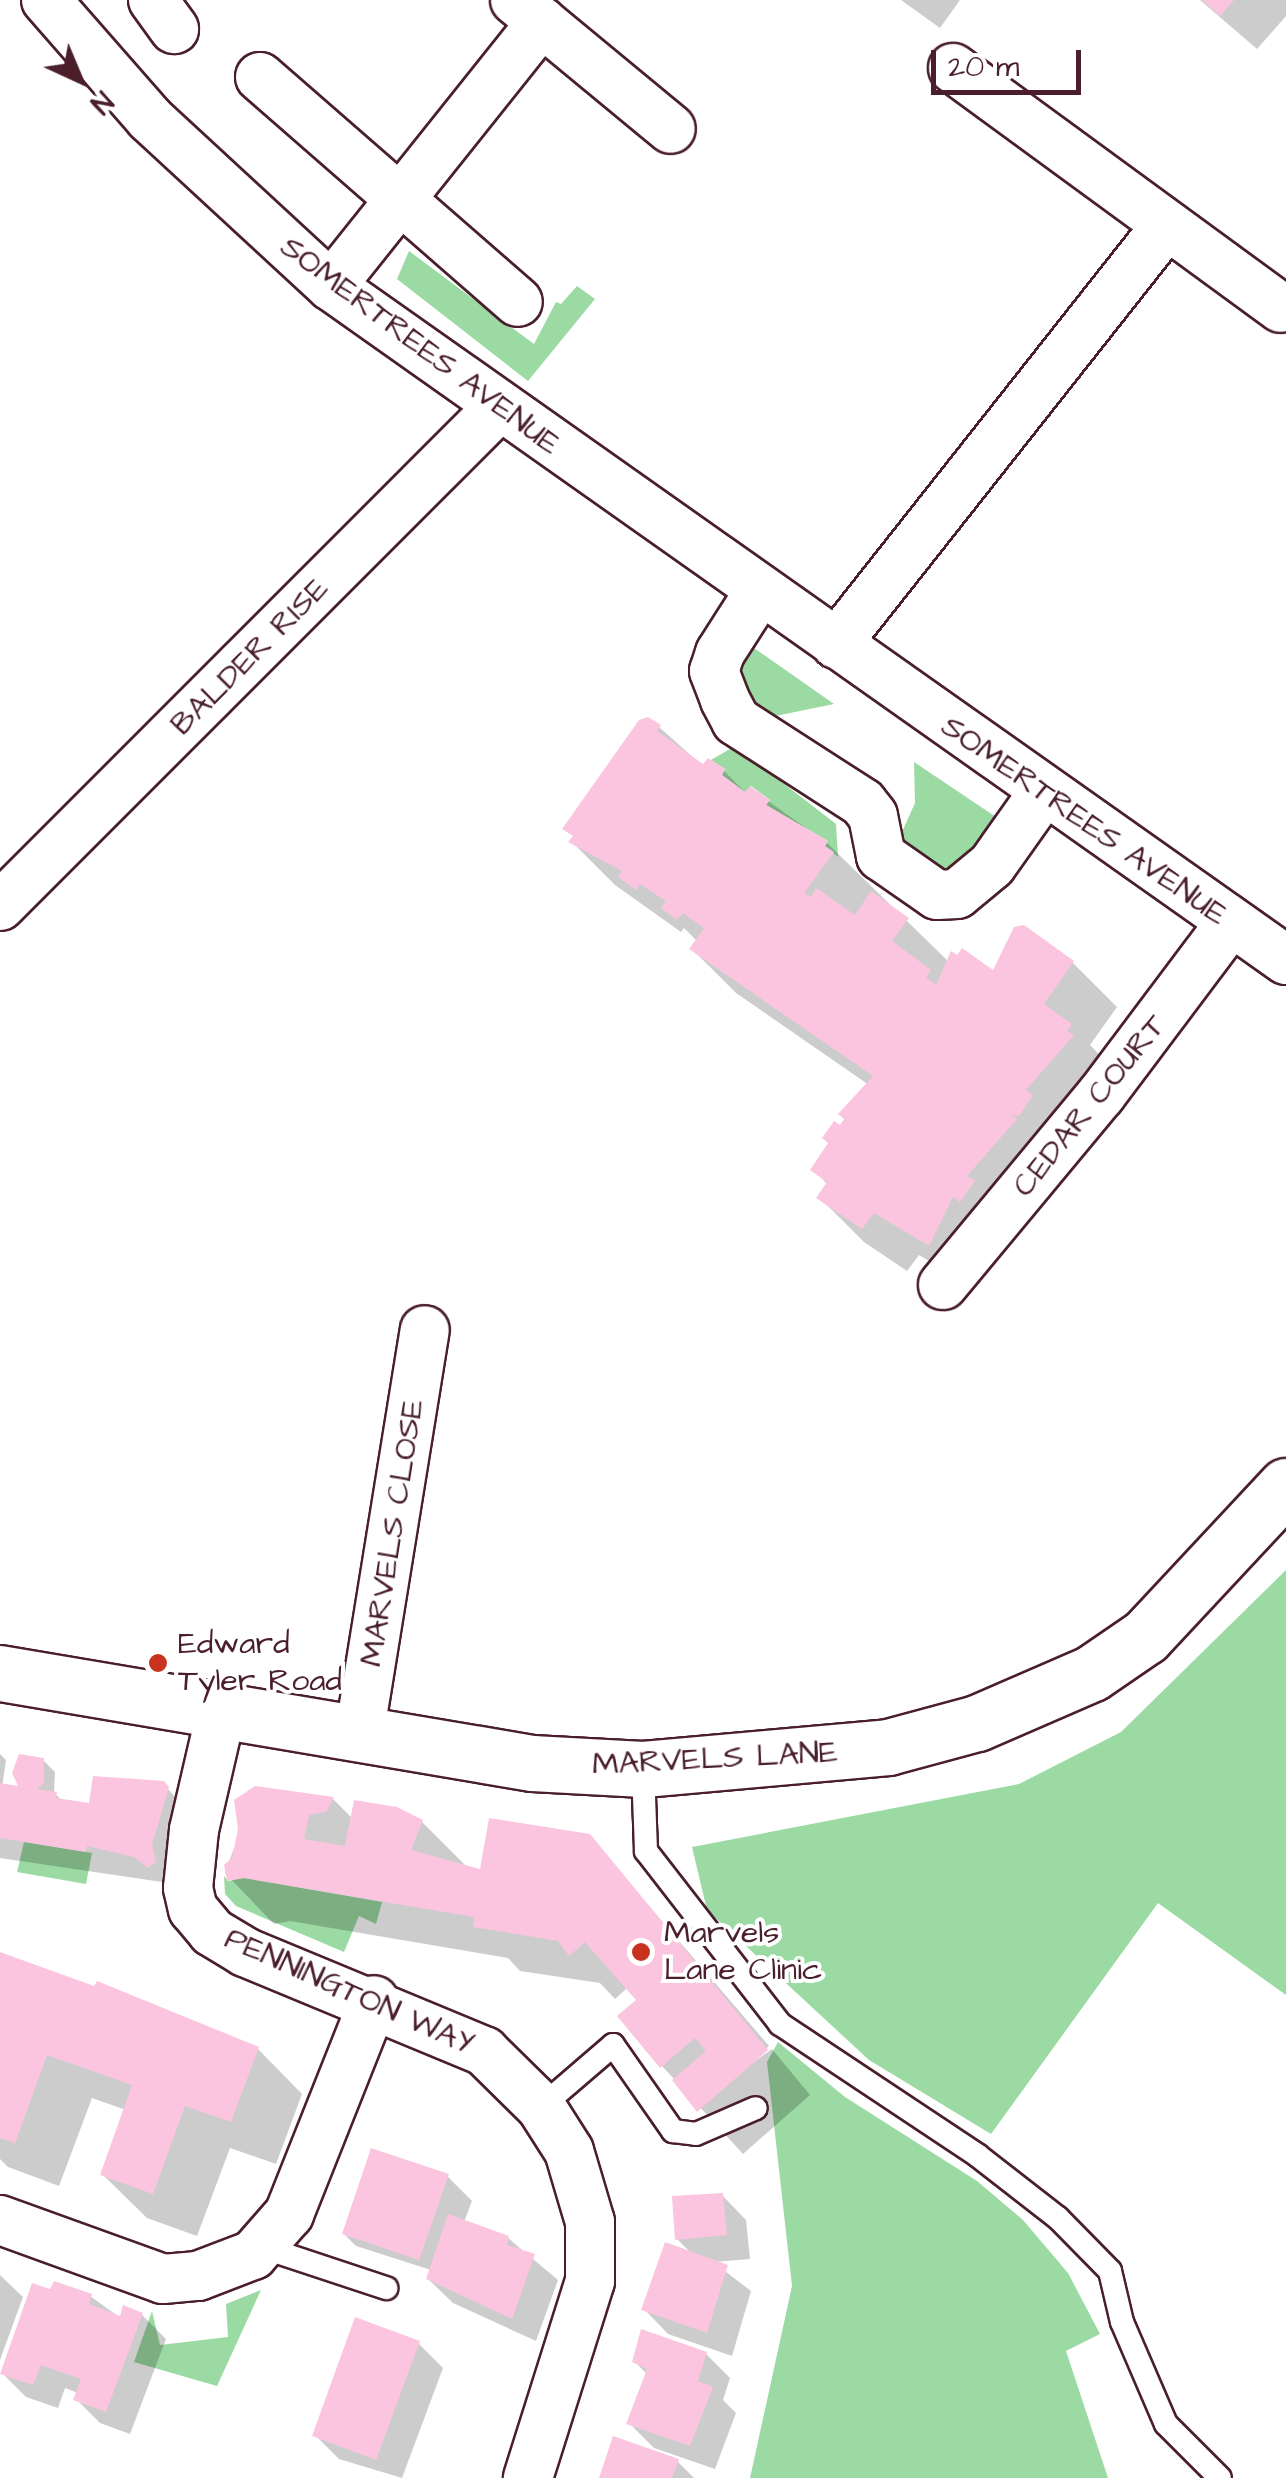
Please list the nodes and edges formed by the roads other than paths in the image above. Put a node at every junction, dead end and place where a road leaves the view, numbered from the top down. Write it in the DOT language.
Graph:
graph roads {
  1 [pos="46,0"];
  2 [pos="528,11"];
  3 [pos="953,68"];
  4 [pos="260,77"];
  5 [pos="671,129"];
  6 [pos="403,201"];
  7 [pos="1166,226"];
  8 [pos="331,286"];
  9 [pos="518,302"];
  10 [pos="1284,309"];
  11 [pos="500,407"];
  12 [pos="759,592"];
  13 [pos="836,644"];
  14 [pos="1043,793"];
  15 [pos="0,906"];
  16 [pos="1231,922"];
  17 [pos="1286,960"];
  18 [pos="944,1285"];
  19 [pos="426,1330"];
  20 [pos="1286,1486"];
  21 [pos="0,1674"];
  22 [pos="221,1713"];
  23 [pos="359,1736"];
  24 [pos="643,1769"];
  25 [pos="374,2000"];
  26 [pos="542,2107"];
  27 [pos="756,2108"];
  28 [pos="0,2220"];
  29 [pos="262,2246"];
  30 [pos="386,2288"];
  31 [pos="528,2478"];
  32 [pos="1220,2478"];
  1 -- 8 [label="street, SOMERTREES AVENUE"];
  2 -- 5 [label="street"];
  2 -- 6 [label="street"];
  3 -- 7 [label="street"];
  4 -- 6 [label="street"];
  6 -- 8 [label="street"];
  6 -- 9 [label="street"];
  7 -- 10 [label="street"];
  7 -- 13 [label="street"];
  8 -- 11 [label="street, SOMERTREES AVENUE"];
  11 -- 12 [label="street, SOMERTREES AVENUE"];
  11 -- 15 [label="street, BALDER RISE"];
  12 -- 13 [label="street, SOMERTREES AVENUE"];
  12 -- 14 [label="street"];
  13 -- 14 [label="street, SOMERTREES AVENUE"];
  14 -- 16 [label="street, SOMERTREES AVENUE"];
  16 -- 17 [label="street, SOMERTREES AVENUE"];
  16 -- 18 [label="street, CEDAR COURT"];
  19 -- 23 [label="street, MARVELS CLOSE"];
  20 -- 24 [label="street, MARVELS LANE"];
  21 -- 22 [label="street, MARVELS LANE"];
  22 -- 23 [label="street, MARVELS LANE"];
  22 -- 25 [label="street, PENNINGTON WAY"];
  23 -- 24 [label="street, MARVELS LANE"];
  24 -- 32 [label="lane"];
  25 -- 26 [label="street, PENNINGTON WAY"];
  25 -- 29 [label="street"];
  26 -- 27 [label="lane"];
  26 -- 31 [label="street, PENNINGTON WAY"];
  28 -- 29 [label="street"];
  29 -- 30 [label="lane"];
}
